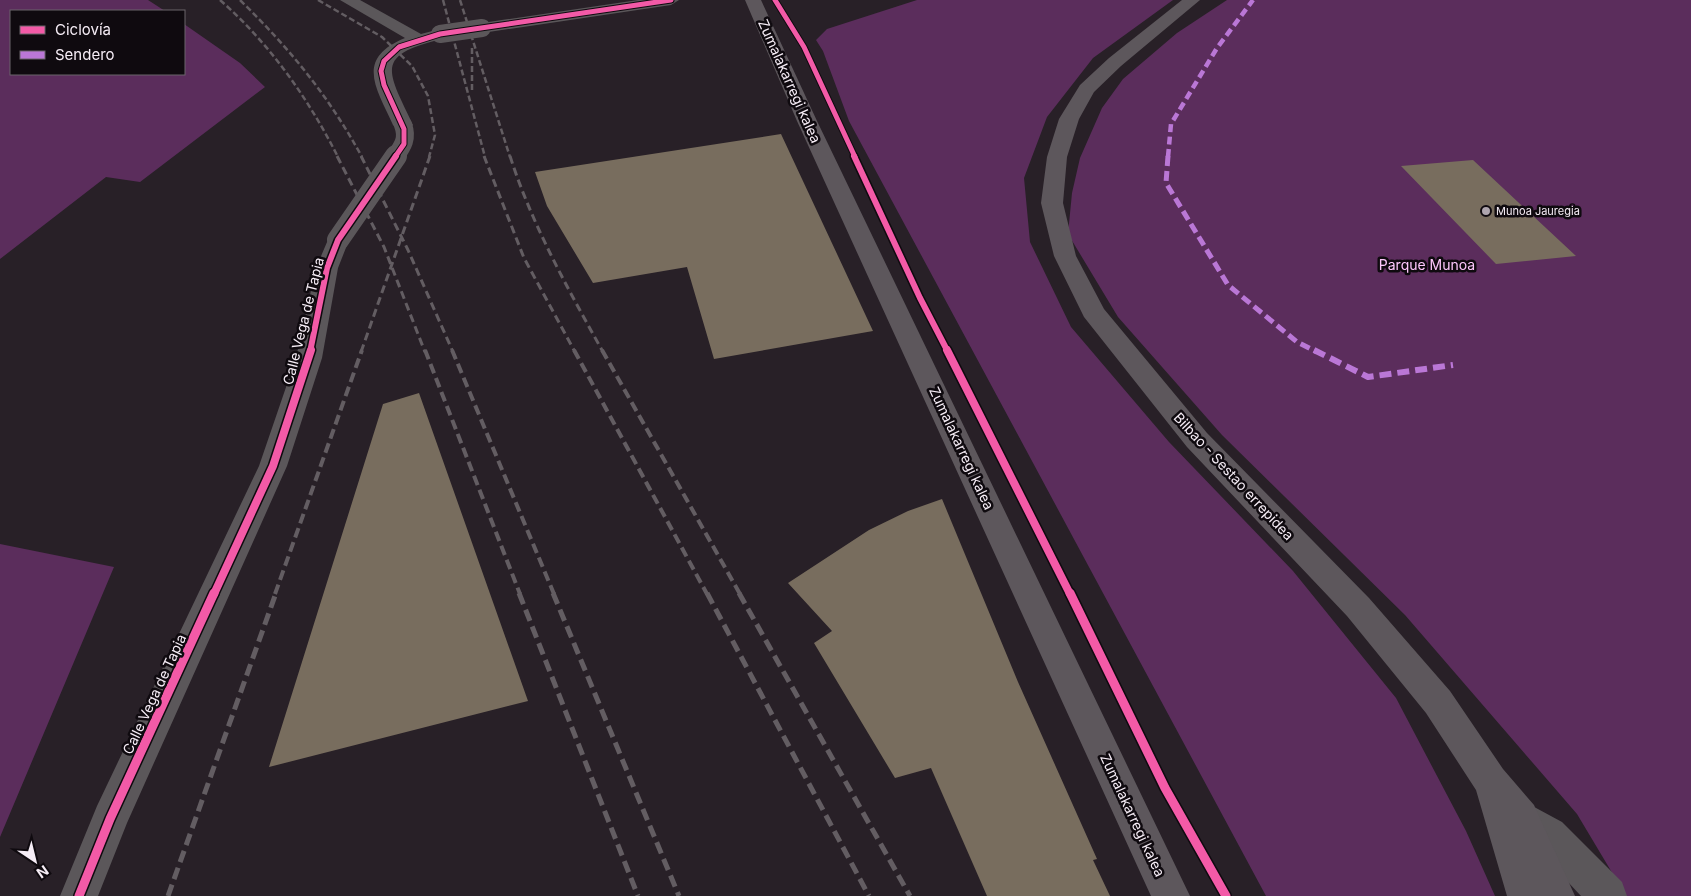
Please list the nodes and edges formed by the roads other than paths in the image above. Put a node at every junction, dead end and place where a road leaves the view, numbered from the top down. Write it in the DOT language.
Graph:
graph roads {
  1 [pos="348,0"];
  2 [pos="671,0"];
  3 [pos="753,0"];
  4 [pos="1192,0"];
  5 [pos="418,39"];
  6 [pos="1490,781"];
  7 [pos="1522,818"];
  8 [pos="1164,880"];
  9 [pos="79,896"];
  10 [pos="1185,896"];
  11 [pos="1526,896"];
  12 [pos="1556,896"];
  13 [pos="1608,896"];
  1 -- 5 [label="street"];
  2 -- 5 [label="street, Calle Vega de Tapia, bridge"];
  3 -- 8 [label="main road, Zumalakarregi kalea"];
  4 -- 6 [label="main road, Bilbao - Sestao errepidea"];
  5 -- 9 [label="street, Calle Vega de Tapia, bridge"];
  6 -- 7 [label="main road, Bilbao - Sestao errepidea"];
  6 -- 11 [label="main road"];
  7 -- 12 [label="main road, Bilbao - Sestao errepidea"];
  7 -- 13 [label="street"];
  8 -- 10 [label="main road, Zumalakarregi kalea"];
}
